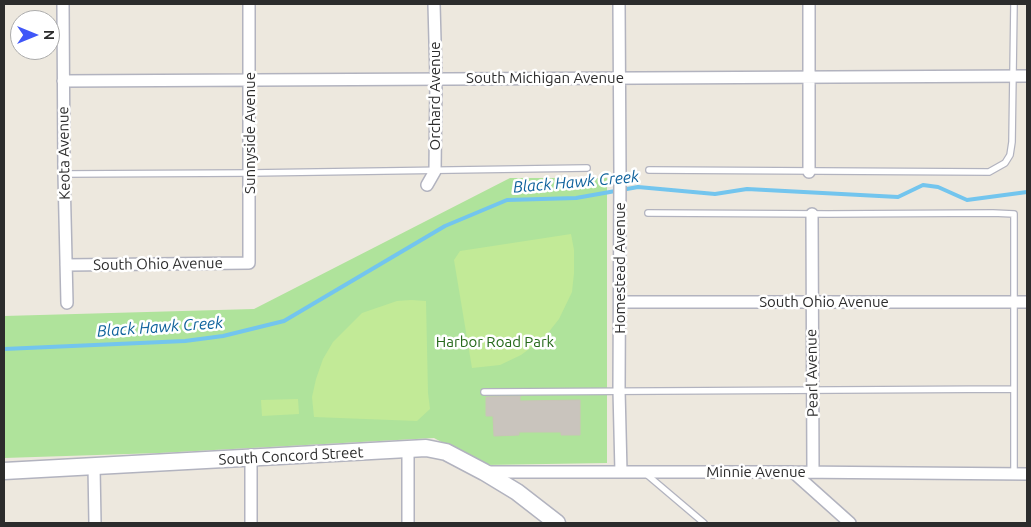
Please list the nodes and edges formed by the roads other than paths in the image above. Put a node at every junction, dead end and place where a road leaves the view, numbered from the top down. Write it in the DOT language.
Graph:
graph roads {
  1 [pos="63,4"];
  2 [pos="249,4"];
  3 [pos="434,4"];
  4 [pos="619,4"];
  5 [pos="809,4"];
  6 [pos="1014,4"];
  7 [pos="1013,76"];
  8 [pos="1027,76"];
  9 [pos="436,78"];
  10 [pos="620,78"];
  11 [pos="809,78"];
  12 [pos="250,80"];
  13 [pos="63,81"];
  14 [pos="587,168"];
  15 [pos="649,170"];
  16 [pos="435,171"];
  17 [pos="809,172"];
  18 [pos="250,173"];
  19 [pos="64,174"];
  20 [pos="426,185"];
  21 [pos="648,213"];
  22 [pos="812,214"];
  23 [pos="249,263"];
  24 [pos="66,265"];
  25 [pos="812,301"];
  26 [pos="620,302"];
  27 [pos="1014,302"];
  28 [pos="1027,302"];
  29 [pos="67,303"];
  30 [pos="1013,389"];
  31 [pos="618,390"];
  32 [pos="813,390"];
  33 [pos="484,392"];
  34 [pos="408,449"];
  35 [pos="251,458"];
  36 [pos="94,467"];
  37 [pos="4,471"];
  38 [pos="484,472"];
  39 [pos="621,472"];
  40 [pos="644,472"];
  41 [pos="793,472"];
  42 [pos="813,472"];
  43 [pos="1014,474"];
  44 [pos="1027,474"];
  45 [pos="95,523"];
  46 [pos="251,523"];
  47 [pos="408,523"];
  48 [pos="557,523"];
  49 [pos="704,523"];
  50 [pos="850,523"];
  1 -- 13 [label="street, Keota Avenue"];
  2 -- 12 [label="street, Sunnyside Avenue"];
  3 -- 9 [label="street, Orchard Avenue"];
  4 -- 10 [label="street, Homestead Avenue"];
  5 -- 11 [label="street"];
  6 -- 7 [label="lane"];
  7 -- 8 [label="street, South Michigan Avenue"];
  7 -- 11 [label="street, South Michigan Avenue"];
  7 -- 17 [label="lane"];
  9 -- 10 [label="street, South Michigan Avenue"];
  9 -- 12 [label="street, South Michigan Avenue"];
  9 -- 16 [label="street, Orchard Avenue"];
  10 -- 11 [label="street, South Michigan Avenue"];
  10 -- 26 [label="street, Homestead Avenue"];
  11 -- 17 [label="street"];
  12 -- 13 [label="street, South Michigan Avenue"];
  12 -- 18 [label="street, Sunnyside Avenue"];
  13 -- 19 [label="street, Keota Avenue"];
  14 -- 16 [label="lane"];
  15 -- 17 [label="lane"];
  16 -- 18 [label="lane"];
  16 -- 20 [label="street, Orchard Avenue"];
  18 -- 19 [label="lane"];
  18 -- 23 [label="street, Sunnyside Avenue"];
  19 -- 24 [label="street, Keota Avenue"];
  21 -- 22 [label="lane"];
  22 -- 25 [label="street, Pearl Avenue"];
  22 -- 27 [label="lane"];
  23 -- 24 [label="street, South Ohio Avenue"];
  24 -- 29 [label="street, Keota Avenue"];
  25 -- 26 [label="street, South Ohio Avenue"];
  25 -- 27 [label="street, South Ohio Avenue"];
  25 -- 32 [label="street, Pearl Avenue"];
  26 -- 31 [label="street, Homestead Avenue"];
  27 -- 28 [label="street, South Ohio Avenue"];
  27 -- 30 [label="lane"];
  30 -- 32 [label="lane"];
  30 -- 43 [label="lane"];
  31 -- 32 [label="lane"];
  31 -- 33 [label="lane"];
  31 -- 39 [label="street, Homestead Avenue"];
  32 -- 42 [label="street, Pearl Avenue"];
  34 -- 35 [label="street, South Concord Street"];
  34 -- 38 [label="street, South Concord Street"];
  34 -- 47 [label="street"];
  35 -- 36 [label="street, South Concord Street"];
  35 -- 46 [label="street"];
  36 -- 37 [label="street, South Concord Street"];
  36 -- 45 [label="street"];
  38 -- 39 [label="street, Minnie Avenue"];
  38 -- 48 [label="street, South Concord Street"];
  39 -- 40 [label="street, Minnie Avenue"];
  40 -- 41 [label="street, Minnie Avenue"];
  40 -- 49 [label="lane"];
  41 -- 42 [label="street, Minnie Avenue"];
  41 -- 50 [label="street"];
  42 -- 43 [label="street, Minnie Avenue"];
  43 -- 44 [label="street, Minnie Avenue"];
}
